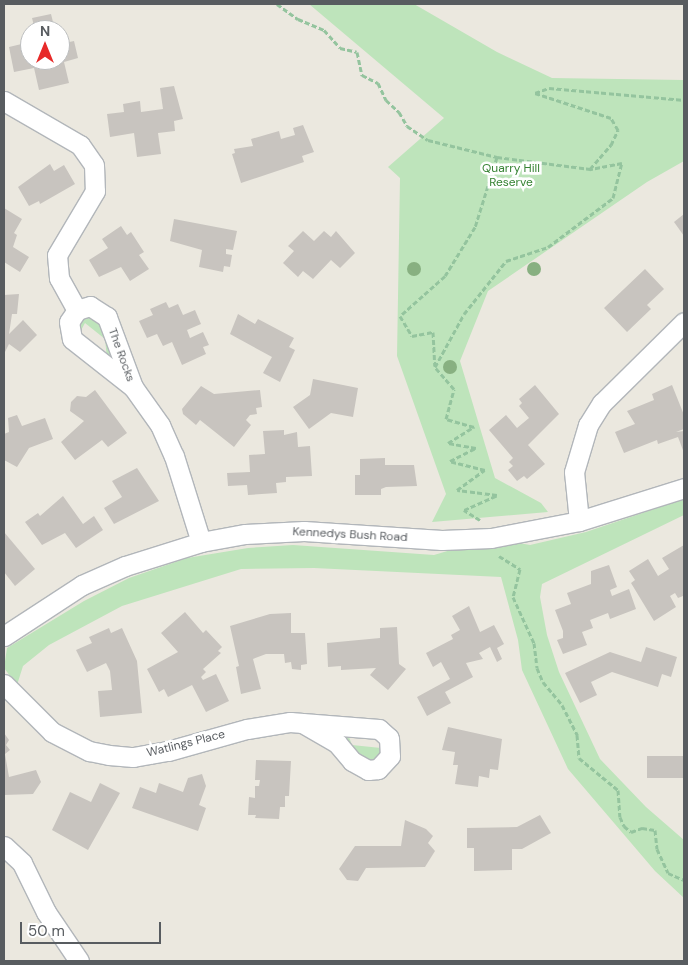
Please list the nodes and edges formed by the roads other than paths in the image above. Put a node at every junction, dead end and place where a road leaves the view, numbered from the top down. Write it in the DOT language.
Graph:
graph roads {
  1 [pos="4,101"];
  2 [pos="77,310"];
  3 [pos="684,322"];
  4 [pos="133,387"];
  5 [pos="684,488"];
  6 [pos="579,522"];
  7 [pos="201,542"];
  8 [pos="4,636"];
  9 [pos="4,684"];
  10 [pos="303,723"];
  11 [pos="4,846"];
  12 [pos="79,961"];
  1 -- 2 [label="street"];
  2 -- 4 [label="street, The Rocks"];
  2 -- 4 [label="street, The Rocks"];
  3 -- 6 [label="street"];
  4 -- 7 [label="street, The Rocks"];
  5 -- 6 [label="street, Kennedys Bush Road"];
  6 -- 7 [label="street, Kennedys Bush Road"];
  7 -- 8 [label="street, Kennedys Bush Road"];
  9 -- 10 [label="street, Watlings Place"];
  11 -- 12 [label="street"];
}
